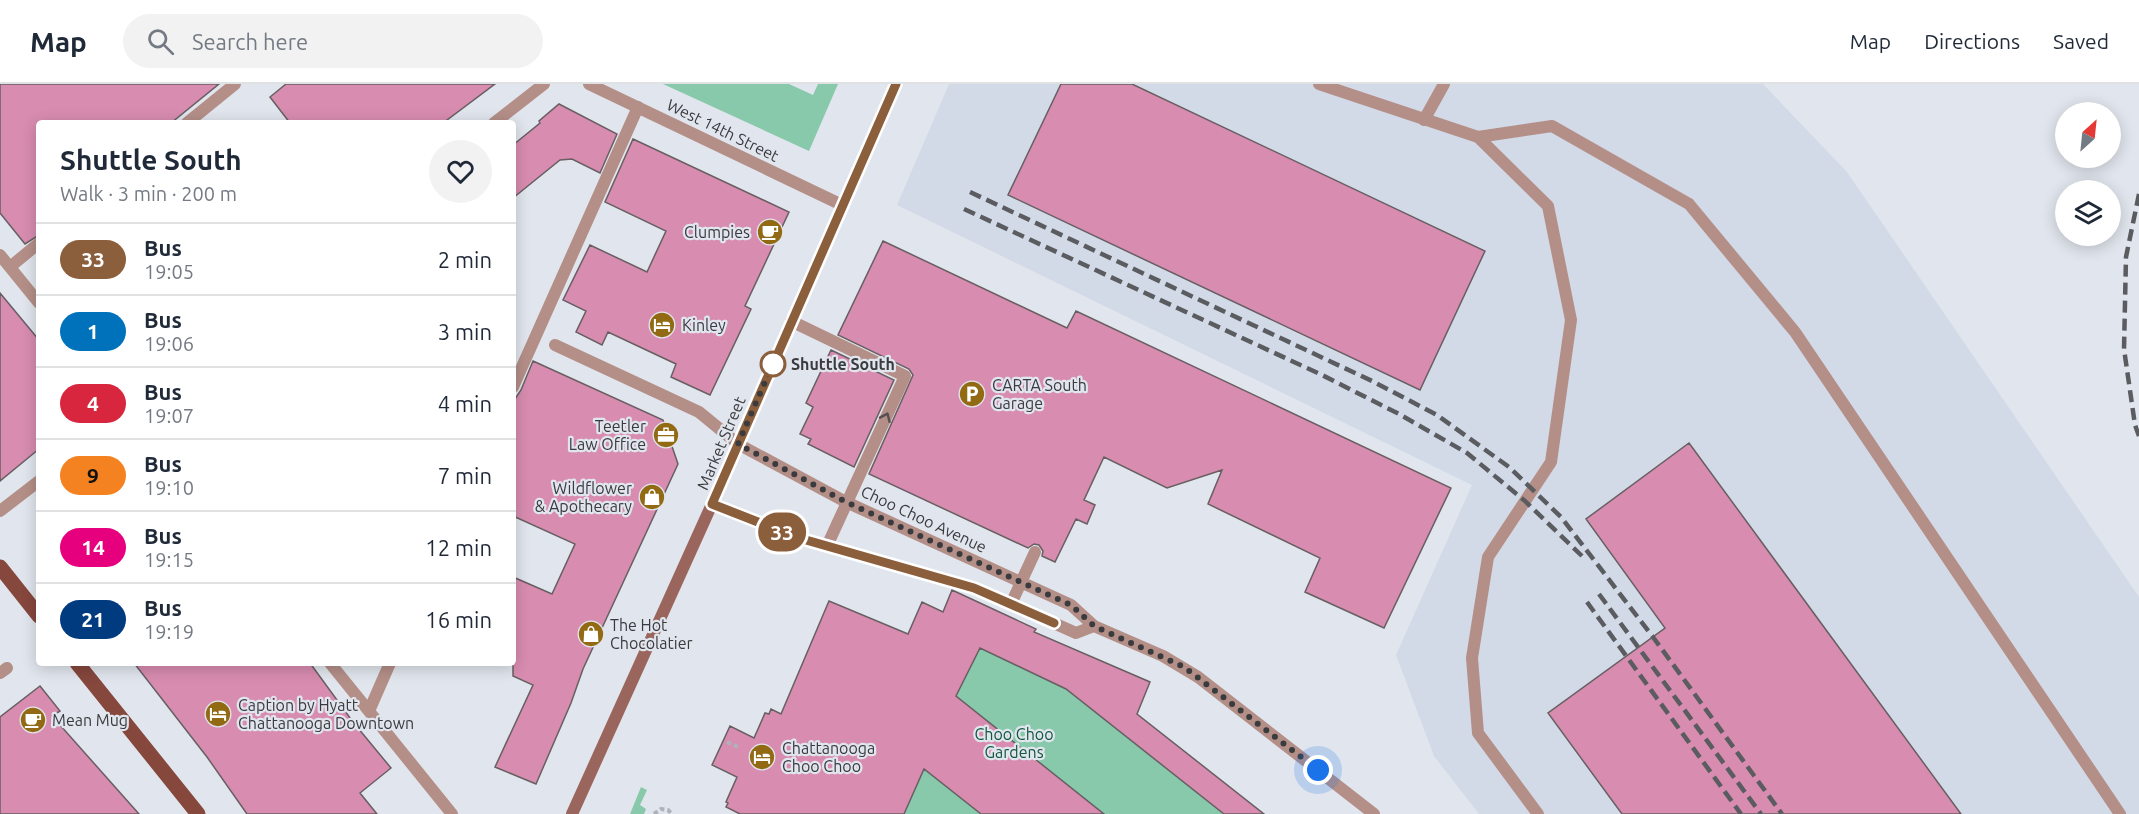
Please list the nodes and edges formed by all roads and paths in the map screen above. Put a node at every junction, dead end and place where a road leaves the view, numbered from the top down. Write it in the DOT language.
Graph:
graph roads {
  1 [pos="235,84"];
  2 [pos="544,84"];
  3 [pos="589,84"];
  4 [pos="896,84"];
  5 [pos="1319,84"];
  6 [pos="1444,84"];
  7 [pos="638,107"];
  8 [pos="191,120"];
  9 [pos="498,120"];
  10 [pos="1425,120"];
  11 [pos="1478,137"];
  12 [pos="842,205"];
  13 [pos="36,245"];
  14 [pos="0,255"];
  15 [pos="10,267"];
  16 [pos="36,299"];
  17 [pos="791,321"];
  18 [pos="555,345"];
  19 [pos="516,380"];
  20 [pos="738,444"];
  21 [pos="36,483"];
  22 [pos="846,502"];
  23 [pos="712,504"];
  24 [pos="0,511"];
  25 [pos="827,546"];
  26 [pos="1035,552"];
  27 [pos="0,567"];
  28 [pos="1021,582"];
  29 [pos="1011,604"];
  30 [pos="36,612"];
  31 [pos="1094,626"];
  32 [pos="79,666"];
  33 [pos="332,666"];
  34 [pos="389,666"];
  35 [pos="369,711"];
  36 [pos="727,742"];
  37 [pos="740,748"];
  38 [pos="198,814"];
  39 [pos="452,814"];
  40 [pos="572,814"];
  41 [pos="654,814"];
  42 [pos="672,814"];
  43 [pos="1374,814"];
  44 [pos="1538,814"];
  45 [pos="2120,814"];
  1 -- 8 [label="street"];
  2 -- 9 [label="street"];
  3 -- 7 [label="street, West 14th Street"];
  4 -- 12 [label="main road, Market Street"];
  5 -- 10 [label="street"];
  6 -- 10 [label="street"];
  7 -- 12 [label="street, West 14th Street"];
  7 -- 19 [label="street"];
  10 -- 11 [label="street"];
  11 -- 44 [label="street"];
  11 -- 45 [label="street"];
  12 -- 17 [label="main road, Market Street"];
  13 -- 15 [label="street"];
  14 -- 15 [label="street"];
  15 -- 16 [label="street"];
  17 -- 20 [label="main road, Market Street"];
  22 -- 17 [label="street, one-way"];
  18 -- 20 [label="street, Choo Choo Avenue"];
  20 -- 22 [label="street, Choo Choo Avenue"];
  20 -- 23 [label="main road, Market Street"];
  21 -- 24 [label="street"];
  22 -- 25 [label="street"];
  22 -- 28 [label="street, Choo Choo Avenue"];
  23 -- 25 [label="street, Choo Choo Avenue"];
  23 -- 40 [label="main road, Market Street"];
  25 -- 29 [label="street, Choo Choo Avenue"];
  26 -- 28 [label="street"];
  27 -- 30 [label="main road"];
  28 -- 29 [label="street"];
  28 -- 31 [label="street, Choo Choo Avenue"];
  29 -- 31 [label="street, Choo Choo Avenue"];
  31 -- 43 [label="street, Choo Choo Avenue"];
  32 -- 38 [label="main road"];
  33 -- 35 [label="street"];
  34 -- 35 [label="street"];
  35 -- 39 [label="street"];
  36 -- 37 [label="path"];
  41 -- 42 [label="path"];
}
